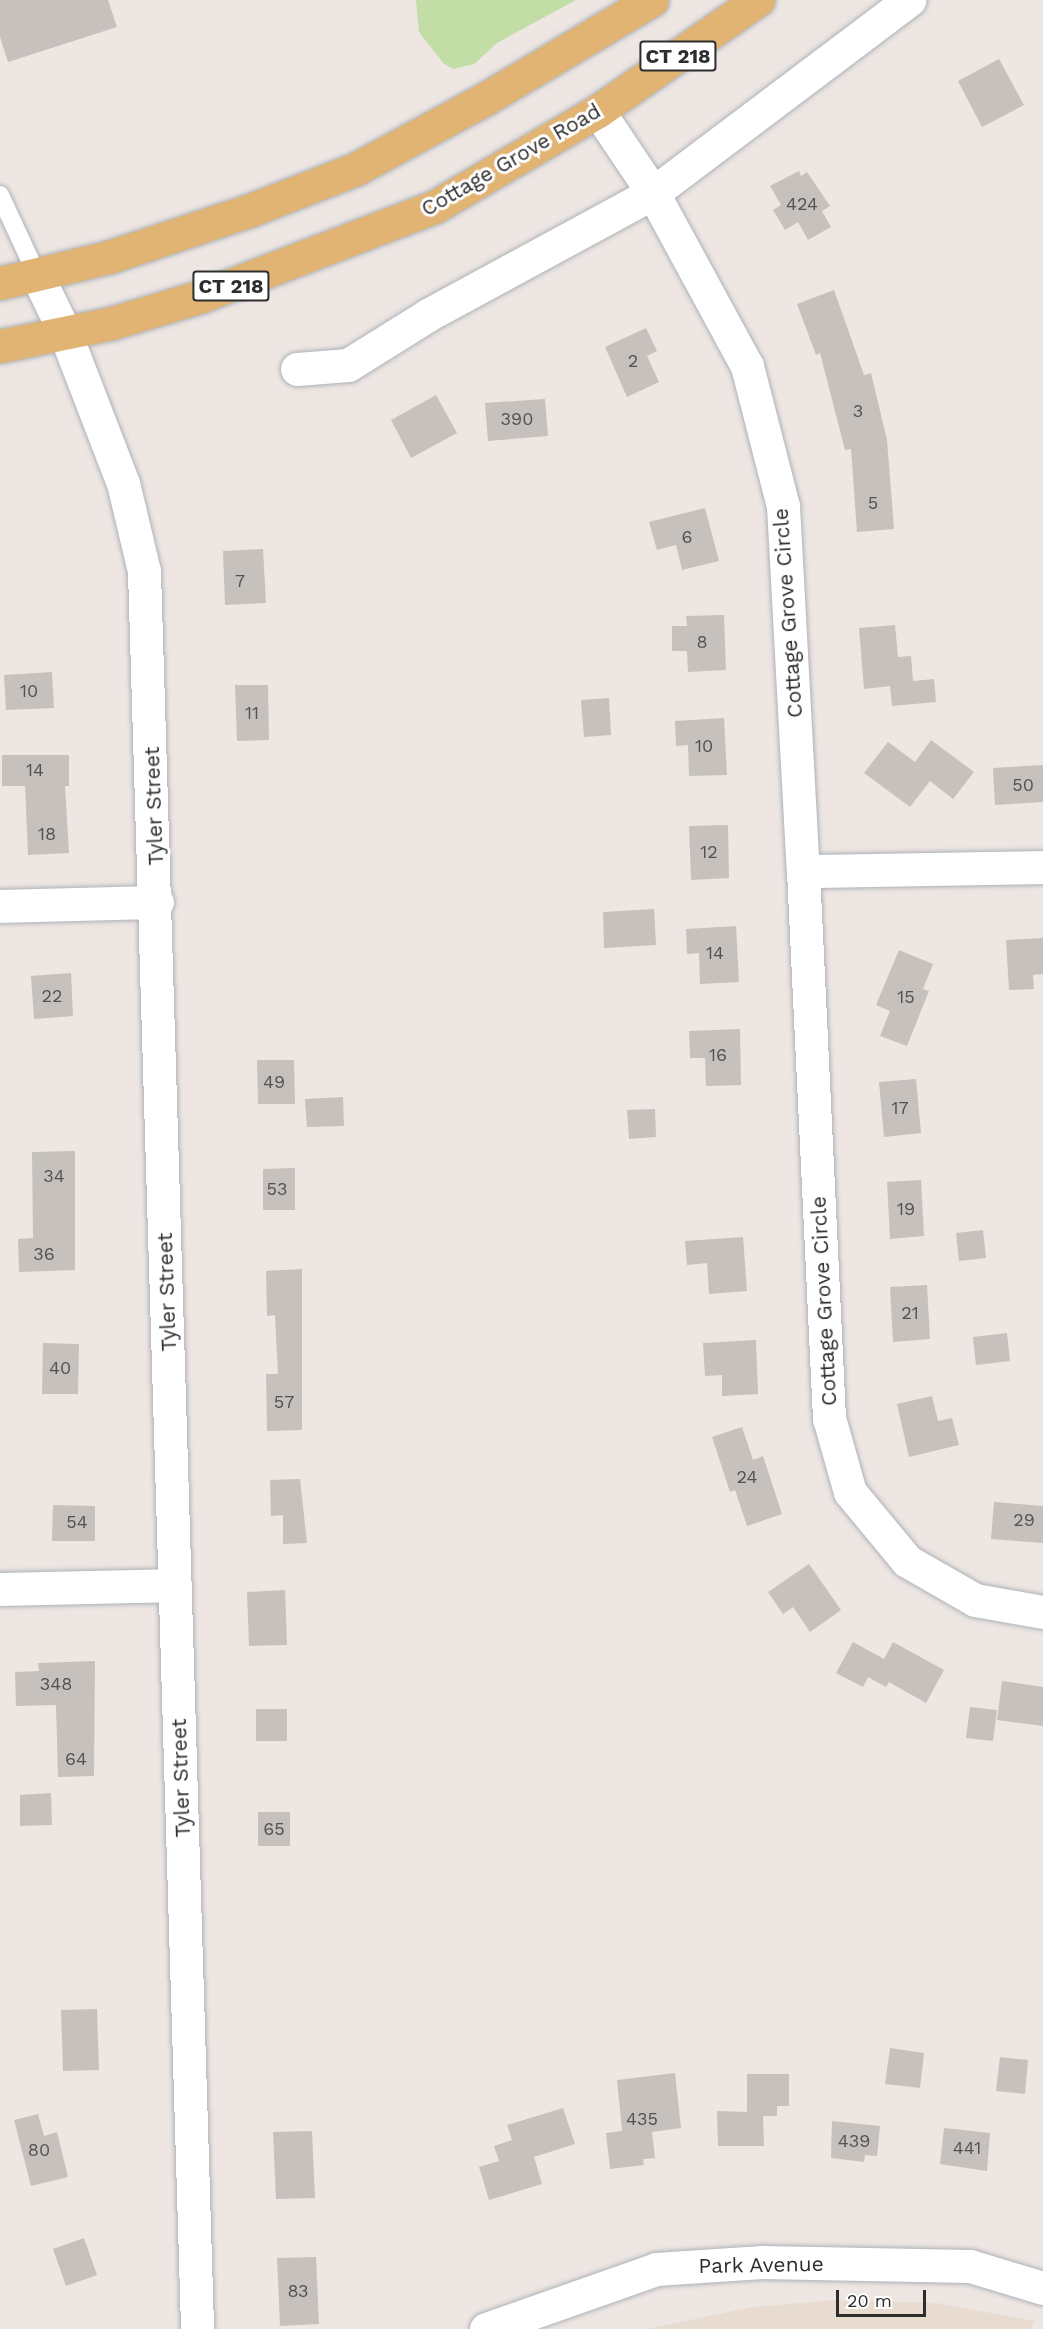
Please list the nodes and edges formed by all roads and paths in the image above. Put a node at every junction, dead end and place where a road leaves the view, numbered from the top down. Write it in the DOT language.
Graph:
graph roads {
  1 [pos="652,0"];
  2 [pos="758,0"];
  3 [pos="909,0"];
  4 [pos="598,111"];
  5 [pos="652,193"];
  6 [pos="0,195"];
  7 [pos="37,275"];
  8 [pos="0,283"];
  9 [pos="65,333"];
  10 [pos="0,346"];
  11 [pos="297,369"];
  12 [pos="1043,867"];
  13 [pos="803,871"];
  14 [pos="157,902"];
  15 [pos="0,906"];
  16 [pos="175,1585"];
  17 [pos="0,1589"];
  18 [pos="1043,1612"];
  19 [pos="1043,2288"];
  20 [pos="197,2329"];
  21 [pos="486,2329"];
  1 -- 7 [label="main road, CT 218"];
  2 -- 4 [label="main road, Cottage Grove Road / CT 218"];
  3 -- 5 [label="street"];
  4 -- 5 [label="street, Cottage Grove Circle"];
  4 -- 9 [label="main road, Cottage Grove Road / CT 218"];
  5 -- 11 [label="street"];
  5 -- 13 [label="street, Cottage Grove Circle"];
  6 -- 7 [label="lane"];
  7 -- 8 [label="main road, CT 218"];
  7 -- 9 [label="street, Tyler Street"];
  9 -- 10 [label="main road, Cottage Grove Road / CT 218"];
  9 -- 14 [label="street, Tyler Street"];
  12 -- 13 [label="street"];
  13 -- 18 [label="street, Cottage Grove Circle"];
  14 -- 15 [label="street"];
  14 -- 16 [label="street, Tyler Street"];
  16 -- 17 [label="street"];
  16 -- 20 [label="street, Tyler Street"];
  19 -- 21 [label="street, Park Avenue"];
}
